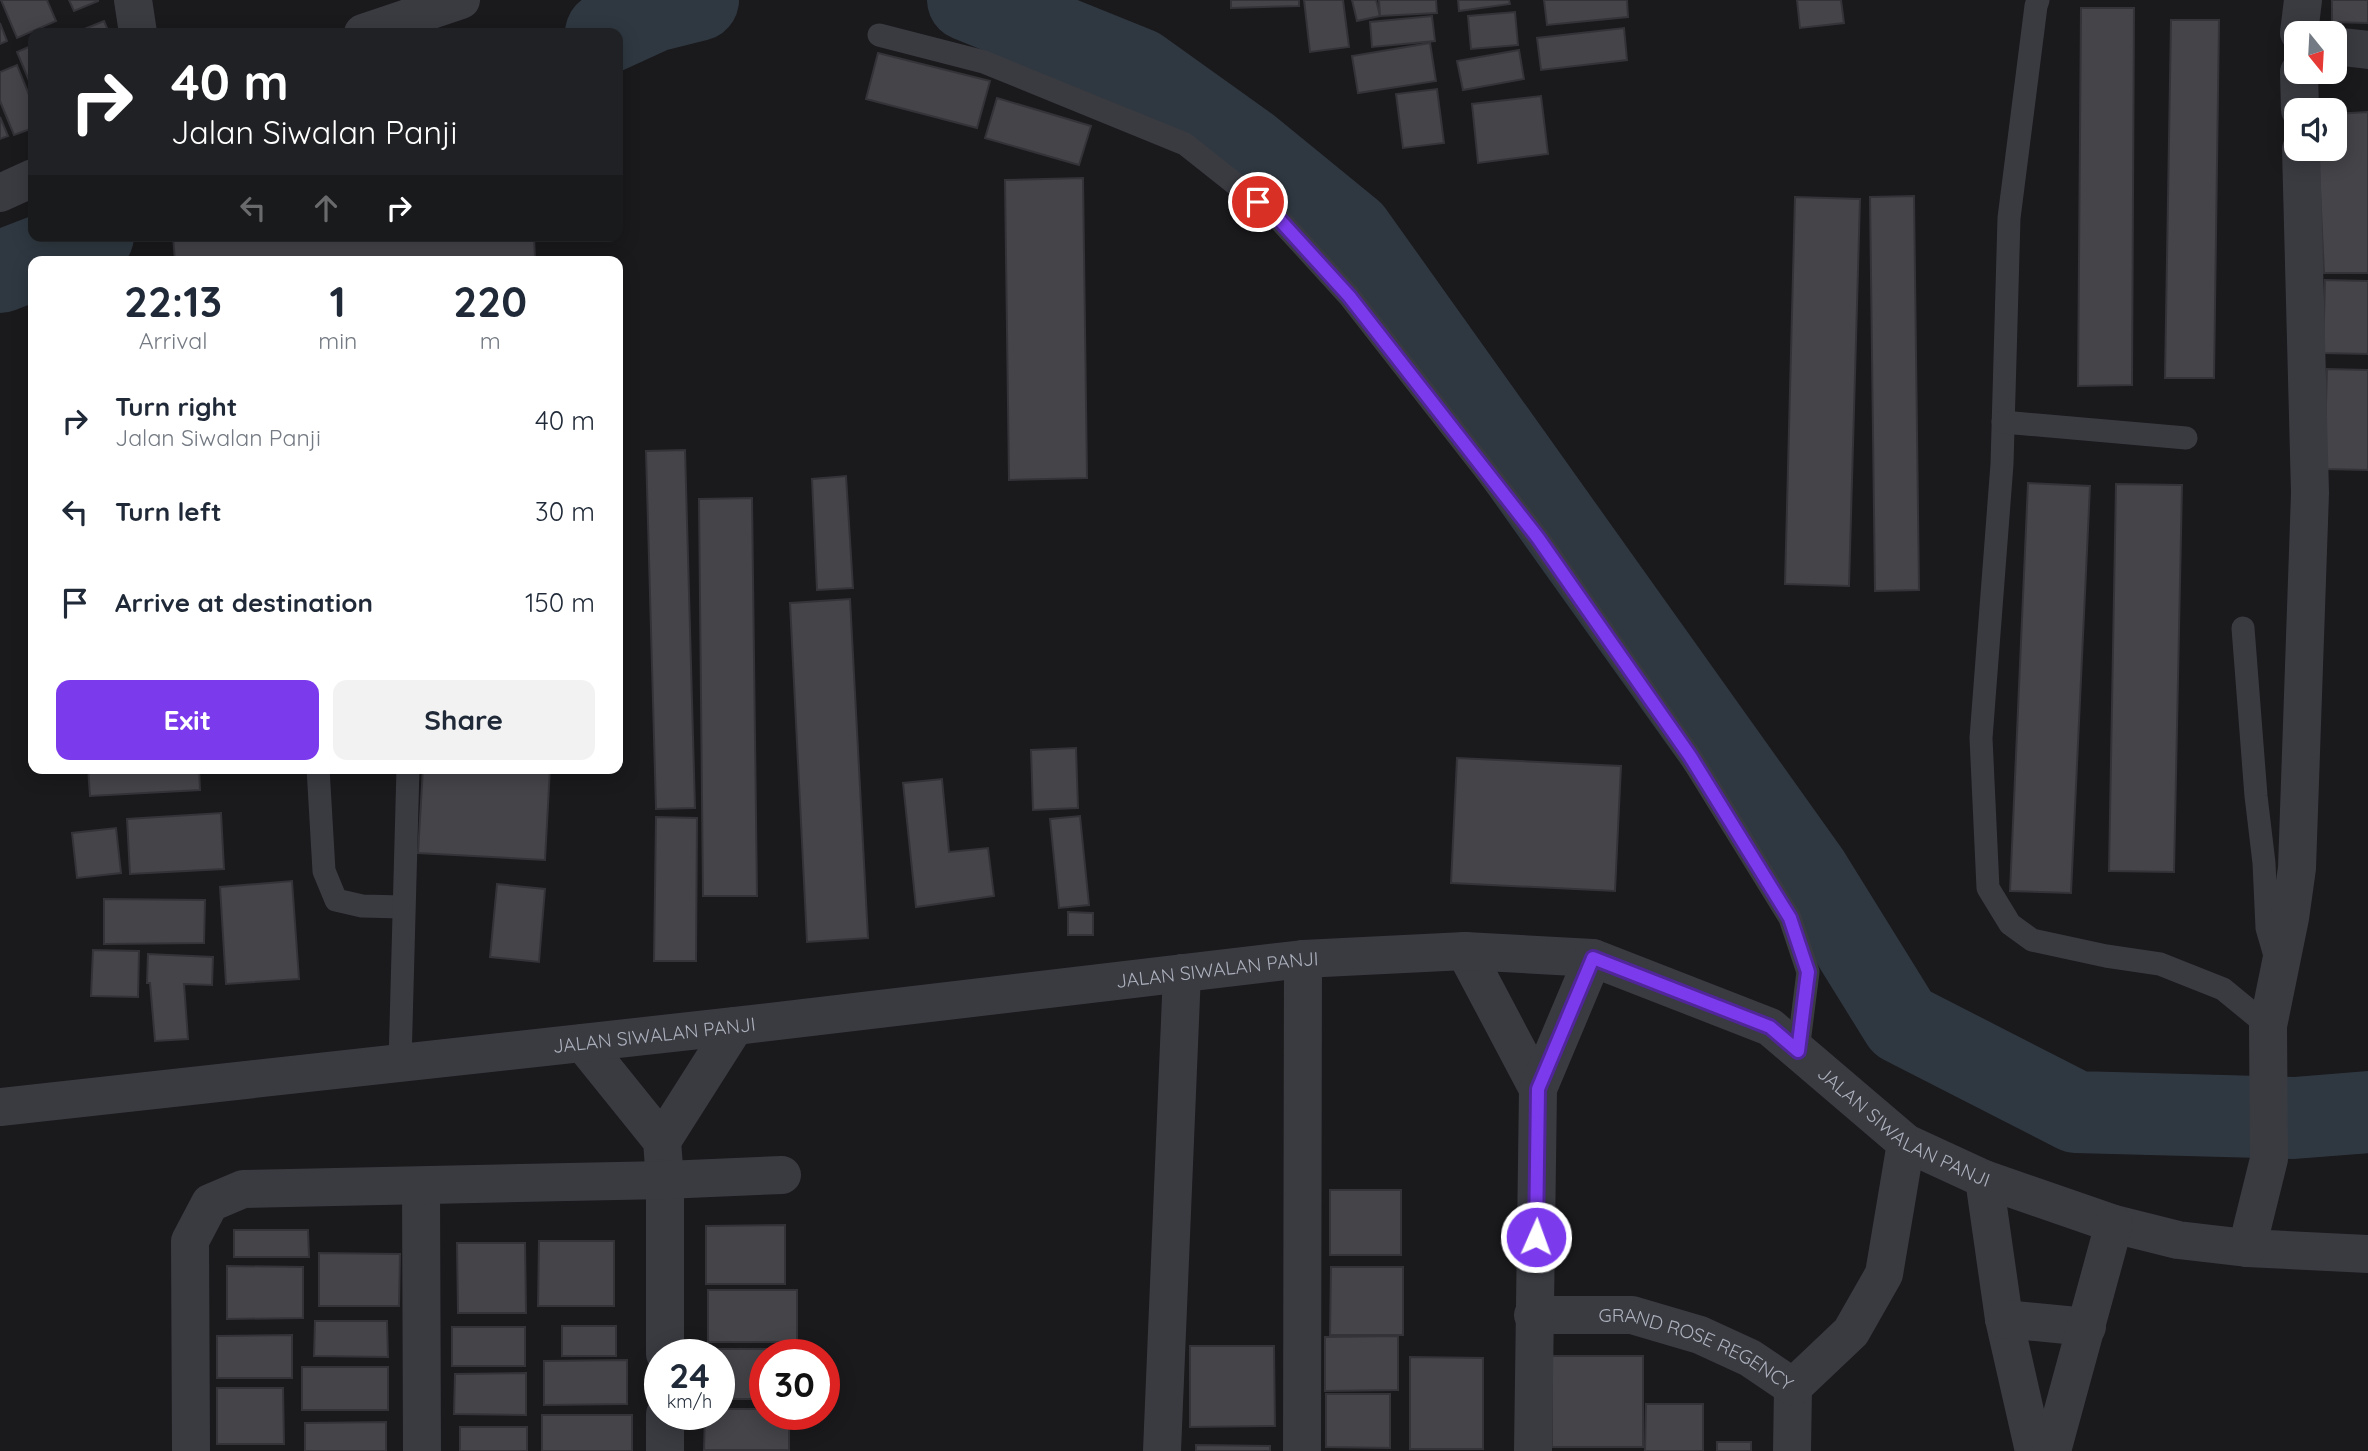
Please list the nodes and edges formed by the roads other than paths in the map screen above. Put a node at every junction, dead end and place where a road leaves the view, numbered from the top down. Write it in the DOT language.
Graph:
graph roads {
  1 [pos="133,0"];
  2 [pos="461,0"];
  3 [pos="2038,0"];
  4 [pos="2303,0"];
  5 [pos="365,21"];
  6 [pos="2300,21"];
  7 [pos="137,28"];
  8 [pos="879,35"];
  9 [pos="2347,48"];
  10 [pos="2368,51"];
  11 [pos="2301,161"];
  12 [pos="28,180"];
  13 [pos="0,194"];
  14 [pos="2003,422"];
  15 [pos="2186,438"];
  16 [pos="2243,628"];
  17 [pos="318,774"];
  18 [pos="408,774"];
  19 [pos="404,907"];
  20 [pos="1465,951"];
  21 [pos="1593,958"];
  22 [pos="1303,959"];
  23 [pos="2279,969"];
  24 [pos="1182,973"];
  25 [pos="735,1026"];
  26 [pos="2268,1026"];
  27 [pos="583,1043"];
  28 [pos="1798,1051"];
  29 [pos="400,1063"];
  30 [pos="1538,1089"];
  31 [pos="0,1107"];
  32 [pos="662,1141"];
  33 [pos="1906,1143"];
  34 [pos="782,1175"];
  35 [pos="1984,1179"];
  36 [pos="665,1180"];
  37 [pos="421,1186"];
  38 [pos="2114,1224"];
  39 [pos="2247,1248"];
  40 [pos="2368,1254"];
  41 [pos="1533,1315"];
  42 [pos="2004,1319"];
  43 [pos="2087,1327"];
  44 [pos="665,1339"];
  45 [pos="1793,1387"];
  46 [pos="665,1430"];
  47 [pos="191,1451"];
  48 [pos="422,1451"];
  49 [pos="665,1451"];
  50 [pos="1162,1451"];
  51 [pos="1302,1451"];
  52 [pos="1533,1451"];
  53 [pos="1793,1451"];
  54 [pos="2034,1451"];
  55 [pos="2052,1451"];
  1 -- 7 [label="street"];
  2 -- 5 [label="street"];
  3 -- 14 [label="lane"];
  4 -- 6 [label="street"];
  8 -- 28 [label="lane"];
  9 -- 10 [label="street"];
  11 -- 23 [label="street"];
  12 -- 13 [label="street"];
  14 -- 15 [label="lane"];
  14 -- 26 [label="lane"];
  16 -- 23 [label="lane"];
  17 -- 19 [label="lane"];
  18 -- 19 [label="lane"];
  19 -- 29 [label="lane"];
  20 -- 21 [label="street, JALAN SIWALAN PANJI"];
  20 -- 22 [label="street, JALAN SIWALAN PANJI"];
  20 -- 30 [label="street"];
  21 -- 28 [label="street, JALAN SIWALAN PANJI"];
  21 -- 30 [label="street"];
  22 -- 24 [label="street, JALAN SIWALAN PANJI"];
  22 -- 51 [label="street"];
  23 -- 26 [label="street"];
  24 -- 25 [label="street, JALAN SIWALAN PANJI"];
  24 -- 50 [label="street"];
  25 -- 27 [label="street, JALAN SIWALAN PANJI"];
  25 -- 32 [label="street"];
  26 -- 39 [label="street"];
  27 -- 29 [label="street, JALAN SIWALAN PANJI"];
  27 -- 32 [label="street"];
  28 -- 33 [label="street, JALAN SIWALAN PANJI"];
  29 -- 31 [label="street, JALAN SIWALAN PANJI"];
  30 -- 41 [label="street"];
  32 -- 36 [label="street"];
  33 -- 35 [label="street, JALAN SIWALAN PANJI"];
  33 -- 45 [label="street"];
  34 -- 36 [label="street"];
  35 -- 38 [label="street, JALAN SIWALAN PANJI"];
  35 -- 42 [label="street"];
  36 -- 37 [label="street"];
  36 -- 44 [label="street"];
  37 -- 47 [label="street"];
  37 -- 48 [label="street"];
  38 -- 39 [label="street, JALAN SIWALAN PANJI"];
  38 -- 43 [label="street"];
  39 -- 40 [label="street, JALAN SIWALAN PANJI"];
  41 -- 45 [label="street, GRAND ROSE REGENCY"];
  41 -- 52 [label="street"];
  42 -- 43 [label="street"];
  42 -- 54 [label="street"];
  43 -- 55 [label="street"];
  45 -- 53 [label="street, GRAND ROSE REGENCY"];
  46 -- 49 [label="street"];
}
